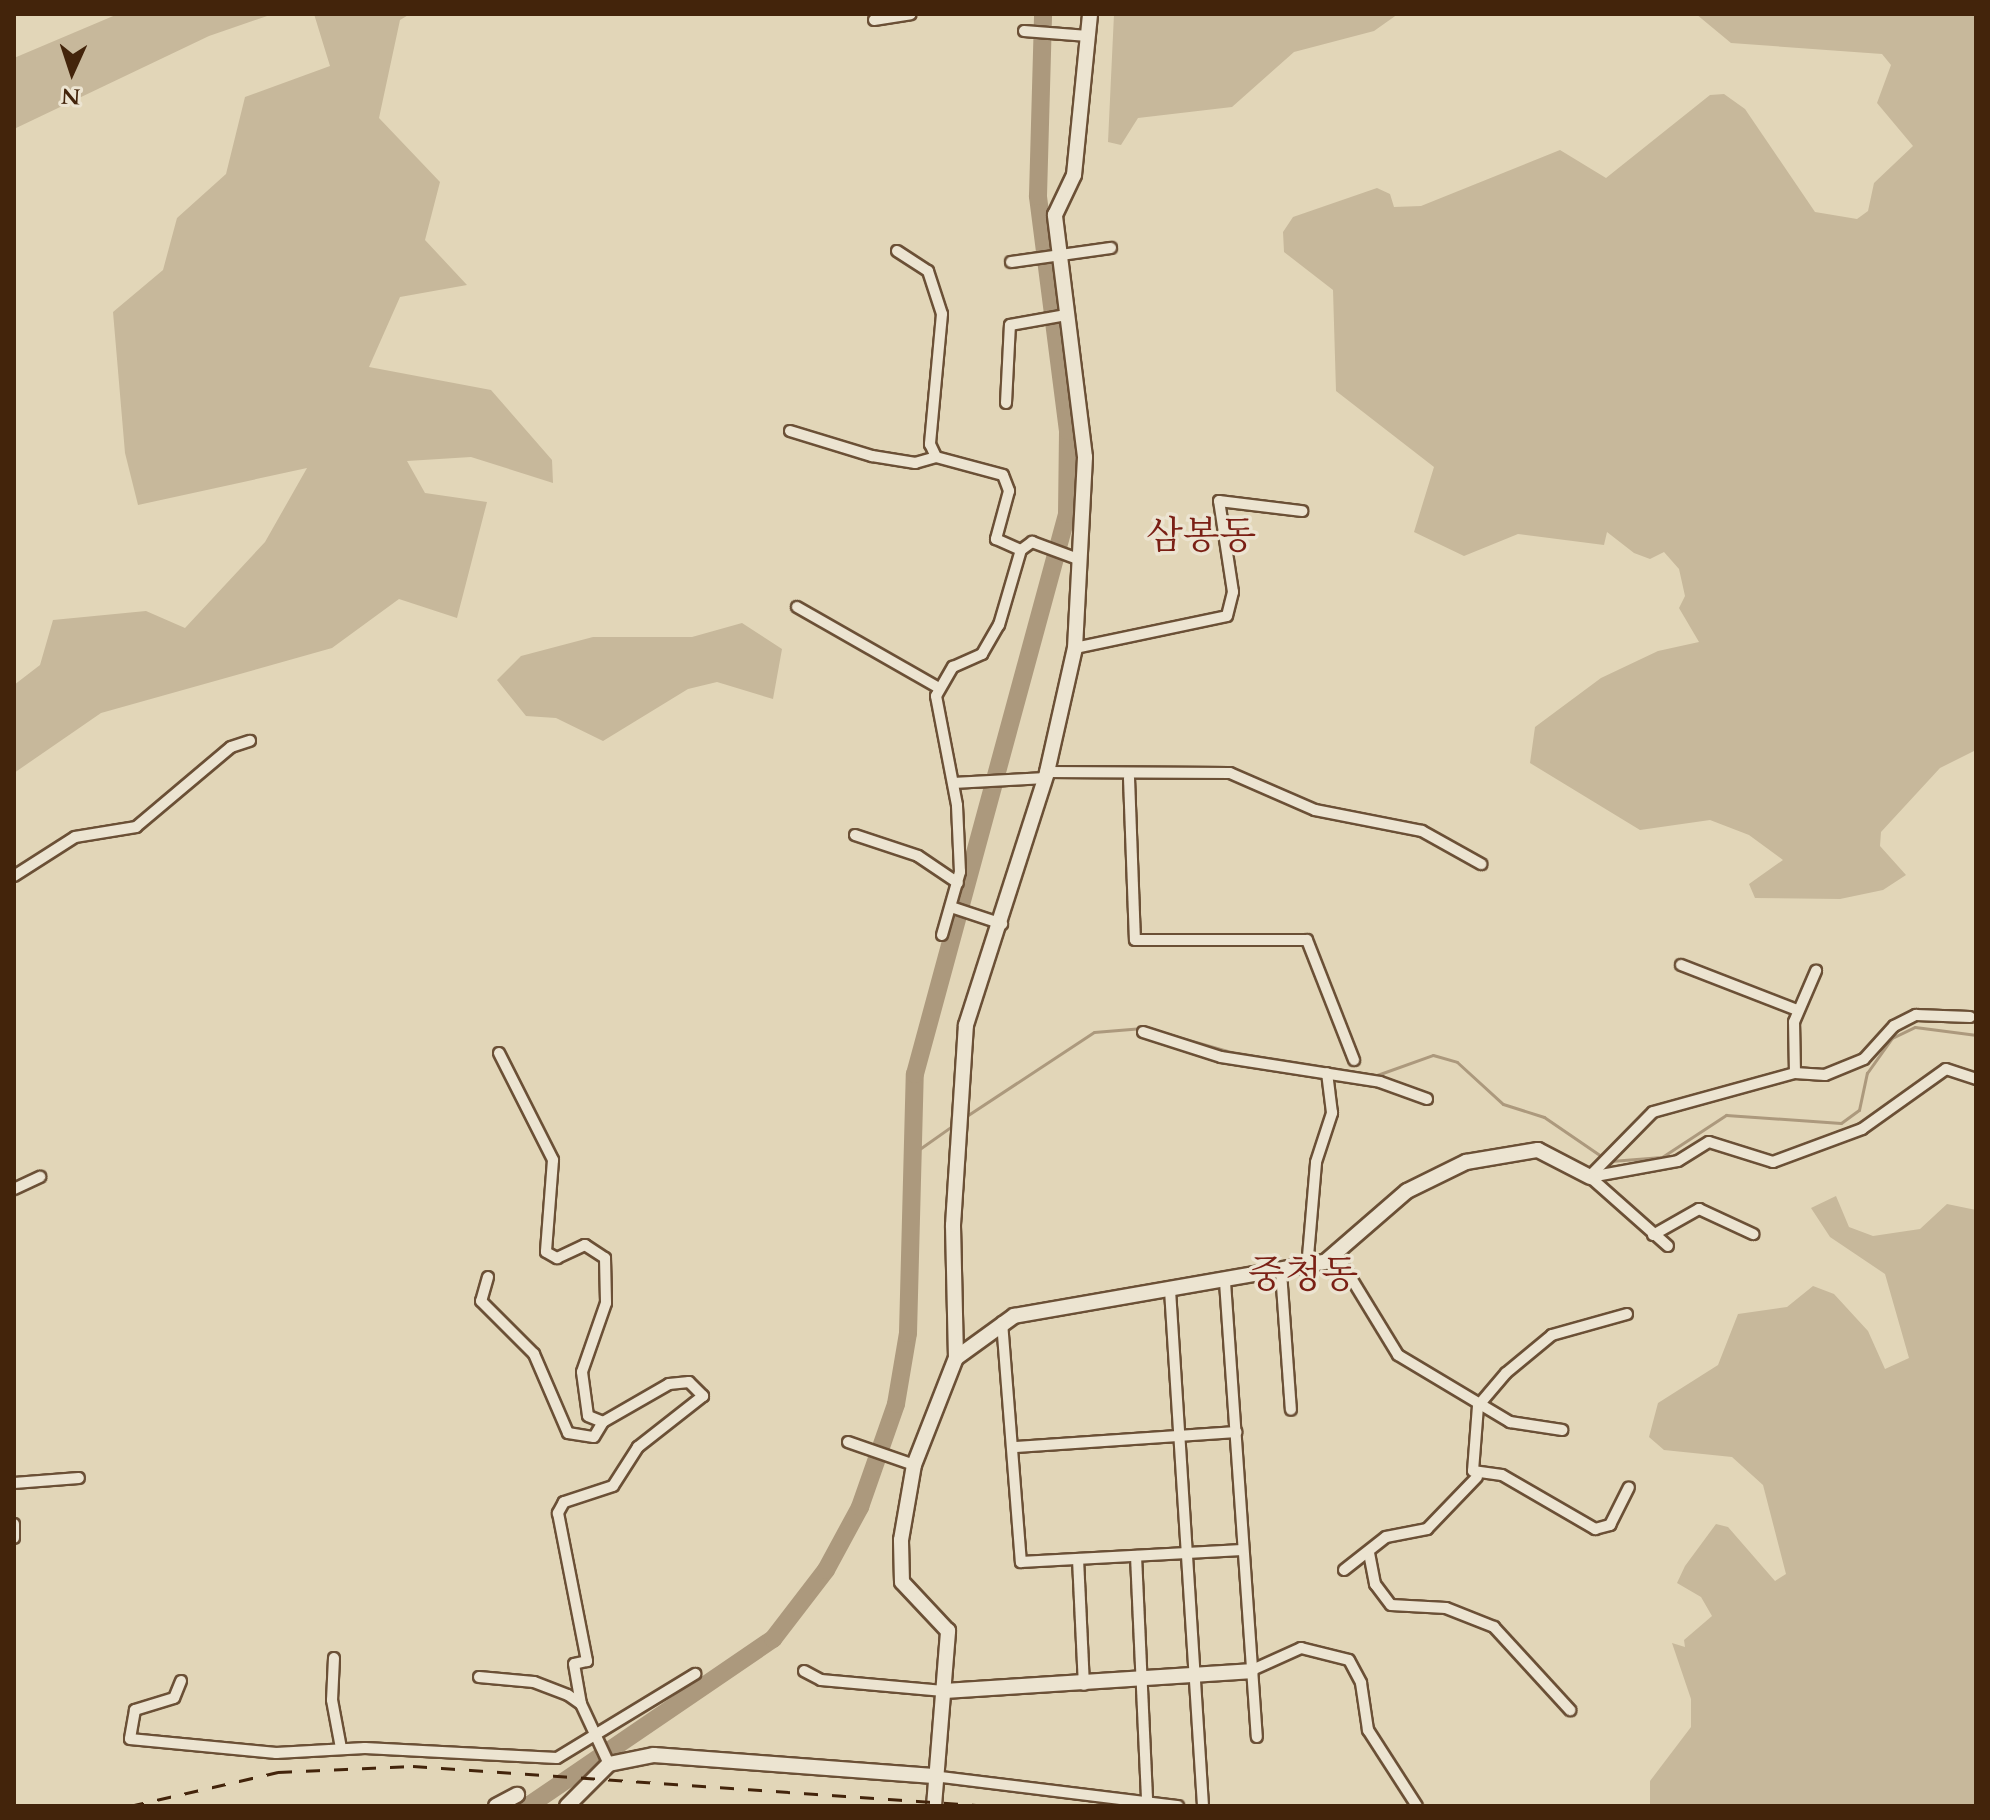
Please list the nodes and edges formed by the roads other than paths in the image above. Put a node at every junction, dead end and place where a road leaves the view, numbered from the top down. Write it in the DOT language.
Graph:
graph roads {
  1 [pos="911,14"];
  2 [pos="1090,14"];
  3 [pos="874,20"];
  4 [pos="1024,31"];
  5 [pos="1088,36"];
  6 [pos="1111,248"];
  7 [pos="897,251"];
  8 [pos="1057,260"];
  9 [pos="1011,262"];
  10 [pos="1064,315"];
  11 [pos="1006,403"];
  12 [pos="790,431"];
  13 [pos="936,457"];
  14 [pos="1302,511"];
  15 [pos="1021,550"];
  16 [pos="1074,556"];
  17 [pos="797,607"];
  18 [pos="1075,648"];
  19 [pos="939,688"];
  20 [pos="250,741"];
  21 [pos="1046,775"];
  22 [pos="1129,778"];
  23 [pos="953,783"];
  24 [pos="855,835"];
  25 [pos="1481,864"];
  26 [pos="14,876"];
  27 [pos="958,883"];
  28 [pos="952,908"];
  29 [pos="1002,924"];
  30 [pos="942,935"];
  31 [pos="1681,965"];
  32 [pos="1816,971"];
  33 [pos="1797,1010"];
  34 [pos="1970,1017"];
  35 [pos="1143,1032"];
  36 [pos="499,1053"];
  37 [pos="1354,1060"];
  38 [pos="1327,1073"];
  39 [pos="1795,1073"];
  40 [pos="1976,1079"];
  41 [pos="1427,1099"];
  42 [pos="40,1177"];
  43 [pos="1590,1177"];
  44 [pos="14,1189"];
  45 [pos="1753,1234"];
  46 [pos="1653,1235"];
  47 [pos="1668,1246"];
  48 [pos="1337,1255"];
  49 [pos="1307,1268"];
  50 [pos="1281,1272"];
  51 [pos="488,1277"];
  52 [pos="1225,1282"];
  53 [pos="1170,1290"];
  54 [pos="1627,1314"];
  55 [pos="1002,1321"];
  56 [pos="956,1358"];
  57 [pos="1478,1406"];
  58 [pos="1291,1410"];
  59 [pos="603,1422"];
  60 [pos="1562,1430"];
  61 [pos="1236,1432"];
  62 [pos="1182,1438"];
  63 [pos="848,1442"];
  64 [pos="1016,1447"];
  65 [pos="914,1465"];
  66 [pos="1477,1477"];
  67 [pos="79,1478"];
  68 [pos="14,1483"];
  69 [pos="1629,1487"];
  70 [pos="14,1524"];
  71 [pos="14,1538"];
  72 [pos="1242,1550"];
  73 [pos="1189,1553"];
  74 [pos="1369,1553"];
  75 [pos="1136,1556"];
  76 [pos="1078,1559"];
  77 [pos="1344,1570"];
  78 [pos="334,1658"];
  79 [pos="804,1671"];
  80 [pos="1250,1671"];
  81 [pos="695,1674"];
  82 [pos="479,1677"];
  83 [pos="1198,1679"];
  84 [pos="181,1681"];
  85 [pos="1141,1681"];
  86 [pos="1084,1685"];
  87 [pos="944,1691"];
  88 [pos="581,1704"];
  89 [pos="1570,1710"];
  90 [pos="1257,1737"];
  91 [pos="597,1739"];
  92 [pos="341,1748"];
  93 [pos="608,1761"];
  94 [pos="933,1776"];
  95 [pos="517,1795"];
  96 [pos="1147,1800"];
  97 [pos="496,1806"];
  98 [pos="567,1806"];
  99 [pos="934,1806"];
  100 [pos="1178,1806"];
  101 [pos="1203,1806"];
  102 [pos="1417,1806"];
  1 -- 3 [label="street"];
  2 -- 5 [label="main road"];
  4 -- 5 [label="street"];
  5 -- 8 [label="main road"];
  6 -- 8 [label="street"];
  7 -- 13 [label="street"];
  8 -- 9 [label="street"];
  8 -- 10 [label="main road"];
  10 -- 11 [label="street"];
  10 -- 16 [label="main road"];
  12 -- 13 [label="street"];
  13 -- 15 [label="street"];
  14 -- 18 [label="street"];
  15 -- 16 [label="street"];
  15 -- 19 [label="street"];
  16 -- 18 [label="main road"];
  17 -- 19 [label="street"];
  18 -- 21 [label="main road"];
  19 -- 23 [label="street"];
  20 -- 26 [label="street"];
  21 -- 22 [label="street"];
  21 -- 23 [label="street"];
  21 -- 29 [label="main road"];
  22 -- 25 [label="street"];
  22 -- 37 [label="street"];
  23 -- 27 [label="street"];
  24 -- 27 [label="street"];
  27 -- 28 [label="street"];
  28 -- 29 [label="street"];
  28 -- 30 [label="street"];
  29 -- 56 [label="main road"];
  31 -- 33 [label="street"];
  32 -- 33 [label="street"];
  33 -- 39 [label="street"];
  34 -- 39 [label="street"];
  35 -- 38 [label="street"];
  36 -- 59 [label="street"];
  38 -- 41 [label="street"];
  38 -- 49 [label="street"];
  39 -- 43 [label="street"];
  40 -- 43 [label="street"];
  42 -- 44 [label="street"];
  43 -- 46 [label="street"];
  43 -- 48 [label="main road"];
  45 -- 46 [label="street"];
  46 -- 47 [label="street"];
  48 -- 49 [label="main road"];
  48 -- 57 [label="street"];
  49 -- 50 [label="main road"];
  50 -- 52 [label="main road"];
  50 -- 58 [label="street"];
  51 -- 59 [label="street"];
  52 -- 53 [label="main road"];
  52 -- 61 [label="street"];
  53 -- 55 [label="main road"];
  53 -- 62 [label="street"];
  54 -- 57 [label="street"];
  55 -- 56 [label="main road"];
  55 -- 64 [label="street"];
  56 -- 65 [label="main road"];
  57 -- 60 [label="street"];
  57 -- 66 [label="street"];
  59 -- 88 [label="street"];
  61 -- 62 [label="street"];
  61 -- 72 [label="street"];
  62 -- 64 [label="street"];
  62 -- 73 [label="street"];
  63 -- 65 [label="street"];
  64 -- 76 [label="street"];
  65 -- 87 [label="main road"];
  66 -- 69 [label="street"];
  66 -- 74 [label="street"];
  67 -- 68 [label="street"];
  70 -- 71 [label="street"];
  72 -- 73 [label="street"];
  72 -- 80 [label="street"];
  73 -- 75 [label="street"];
  73 -- 83 [label="street"];
  74 -- 77 [label="street"];
  74 -- 89 [label="street"];
  75 -- 76 [label="street"];
  75 -- 85 [label="street"];
  76 -- 86 [label="street"];
  78 -- 92 [label="street"];
  79 -- 87 [label="street"];
  80 -- 83 [label="main road"];
  80 -- 90 [label="street"];
  80 -- 102 [label="street"];
  81 -- 91 [label="street"];
  82 -- 88 [label="street"];
  83 -- 85 [label="main road"];
  83 -- 101 [label="street"];
  84 -- 92 [label="street"];
  85 -- 86 [label="main road"];
  85 -- 96 [label="street"];
  86 -- 87 [label="main road"];
  87 -- 94 [label="main road"];
  88 -- 91 [label="street"];
  91 -- 92 [label="street"];
  91 -- 93 [label="street"];
  93 -- 94 [label="main road"];
  93 -- 98 [label="main road"];
  94 -- 96 [label="street"];
  94 -- 99 [label="main road"];
  95 -- 97 [label="main road"];
  96 -- 100 [label="street"];
}
